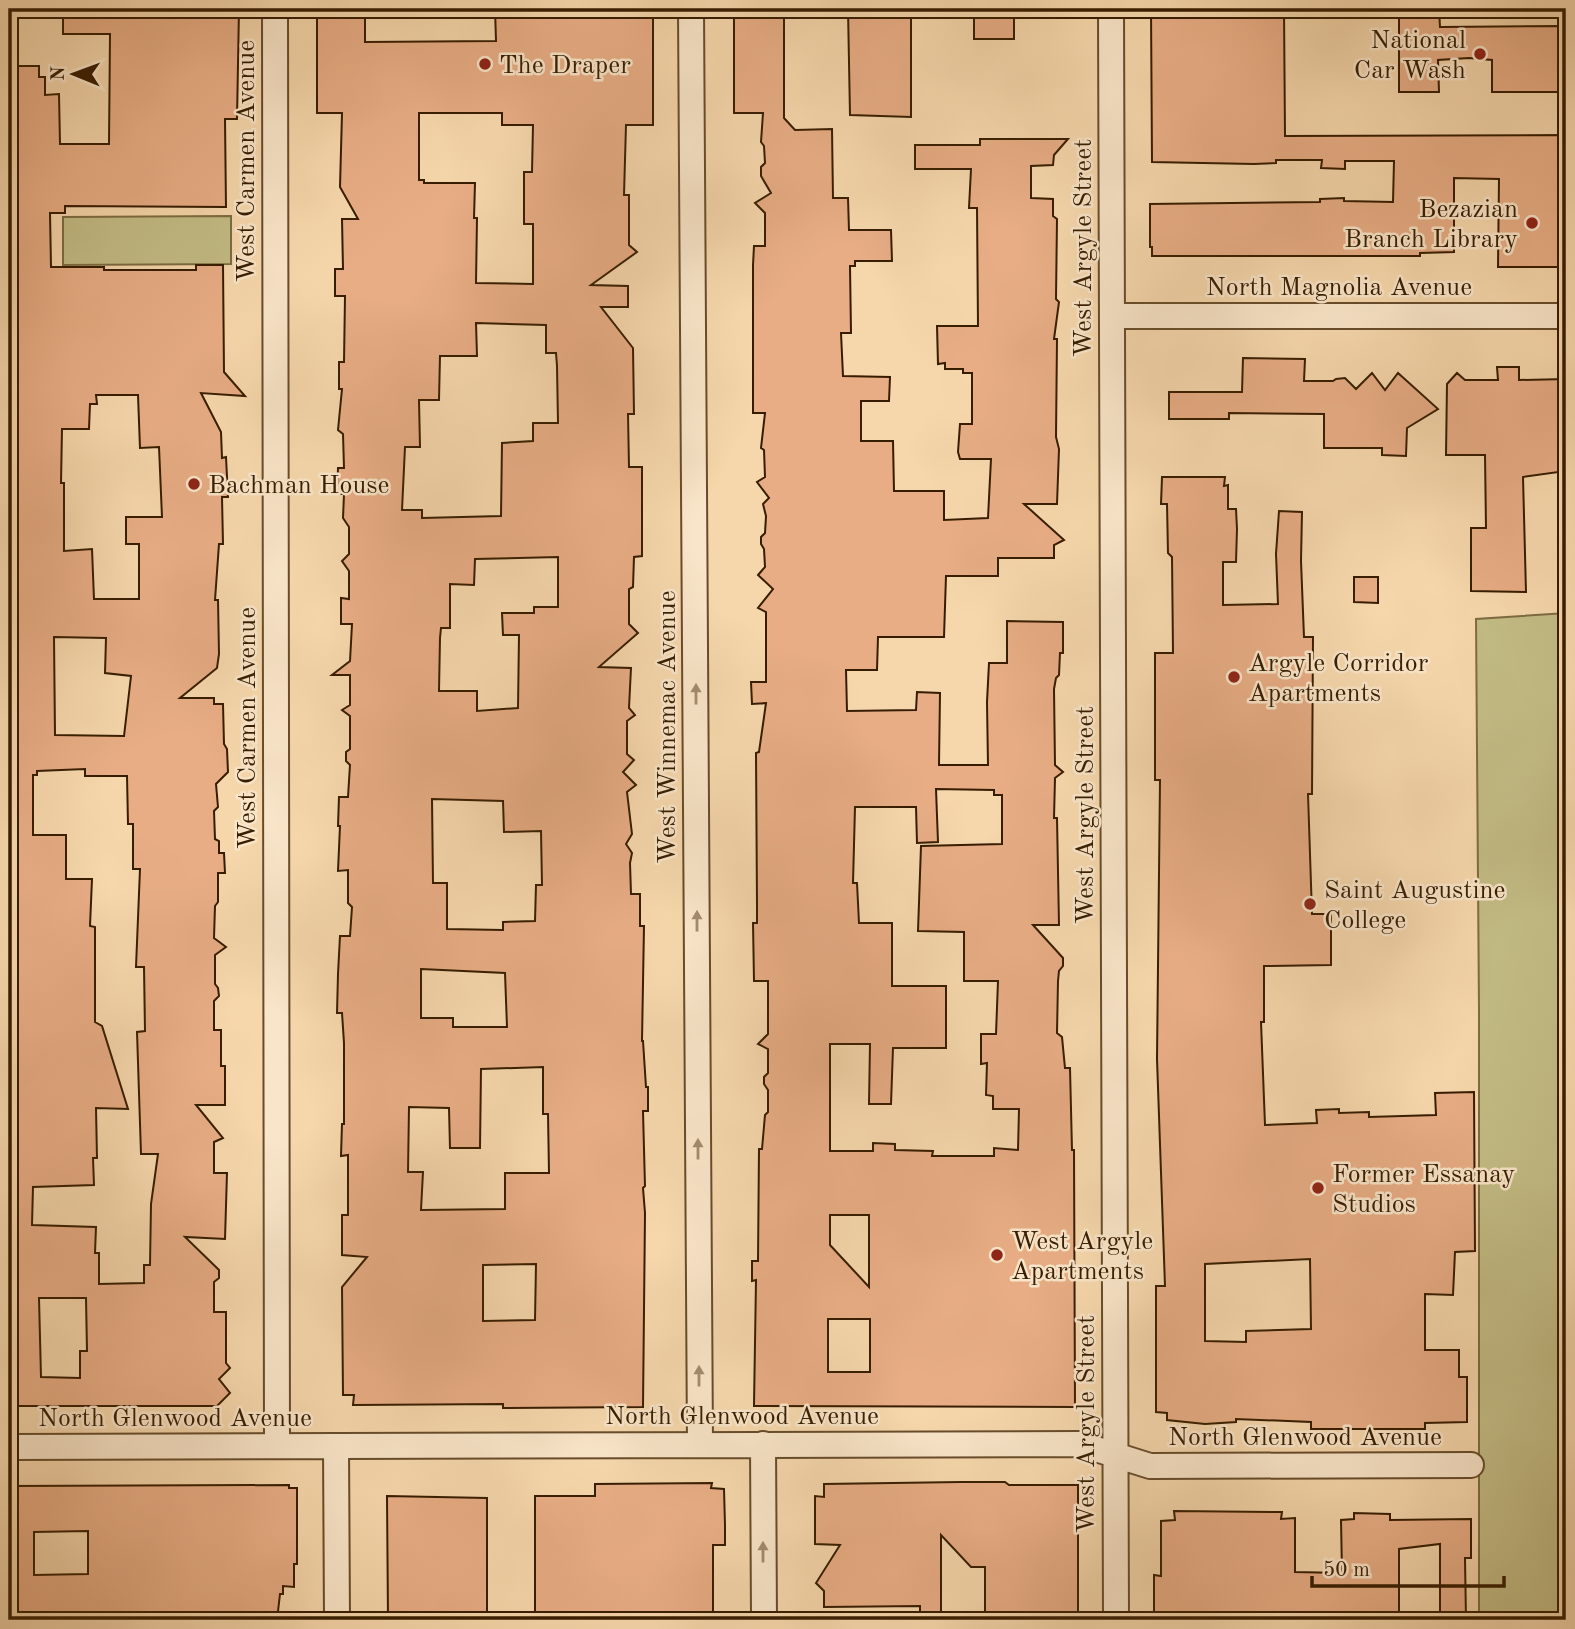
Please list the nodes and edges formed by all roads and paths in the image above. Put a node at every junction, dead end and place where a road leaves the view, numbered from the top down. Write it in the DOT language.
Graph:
graph roads {
  1 [pos="275,9"];
  2 [pos="691,9"];
  3 [pos="1111,9"];
  4 [pos="1112,316"];
  5 [pos="1566,316"];
  6 [pos="763,1444"];
  7 [pos="700,1445"];
  8 [pos="277,1446"];
  9 [pos="336,1446"];
  10 [pos="9,1447"];
  11 [pos="1115,1454"];
  12 [pos="1471,1465"];
  13 [pos="337,1620"];
  14 [pos="764,1620"];
  15 [pos="1116,1620"];
  1 -- 8 [label="street, West Carmen Avenue"];
  7 -- 2 [label="street, West Winnemac Avenue, one-way"];
  3 -- 4 [label="street, West Argyle Street"];
  4 -- 5 [label="street, North Magnolia Avenue"];
  4 -- 11 [label="street, West Argyle Street"];
  6 -- 7 [label="street, North Glenwood Avenue"];
  6 -- 11 [label="street, North Glenwood Avenue"];
  14 -- 6 [label="street, one-way"];
  7 -- 9 [label="street, North Glenwood Avenue"];
  8 -- 9 [label="street, North Glenwood Avenue"];
  8 -- 10 [label="street, North Glenwood Avenue"];
  9 -- 13 [label="street"];
  11 -- 12 [label="street, North Glenwood Avenue"];
  11 -- 15 [label="street, West Argyle Street"];
}
